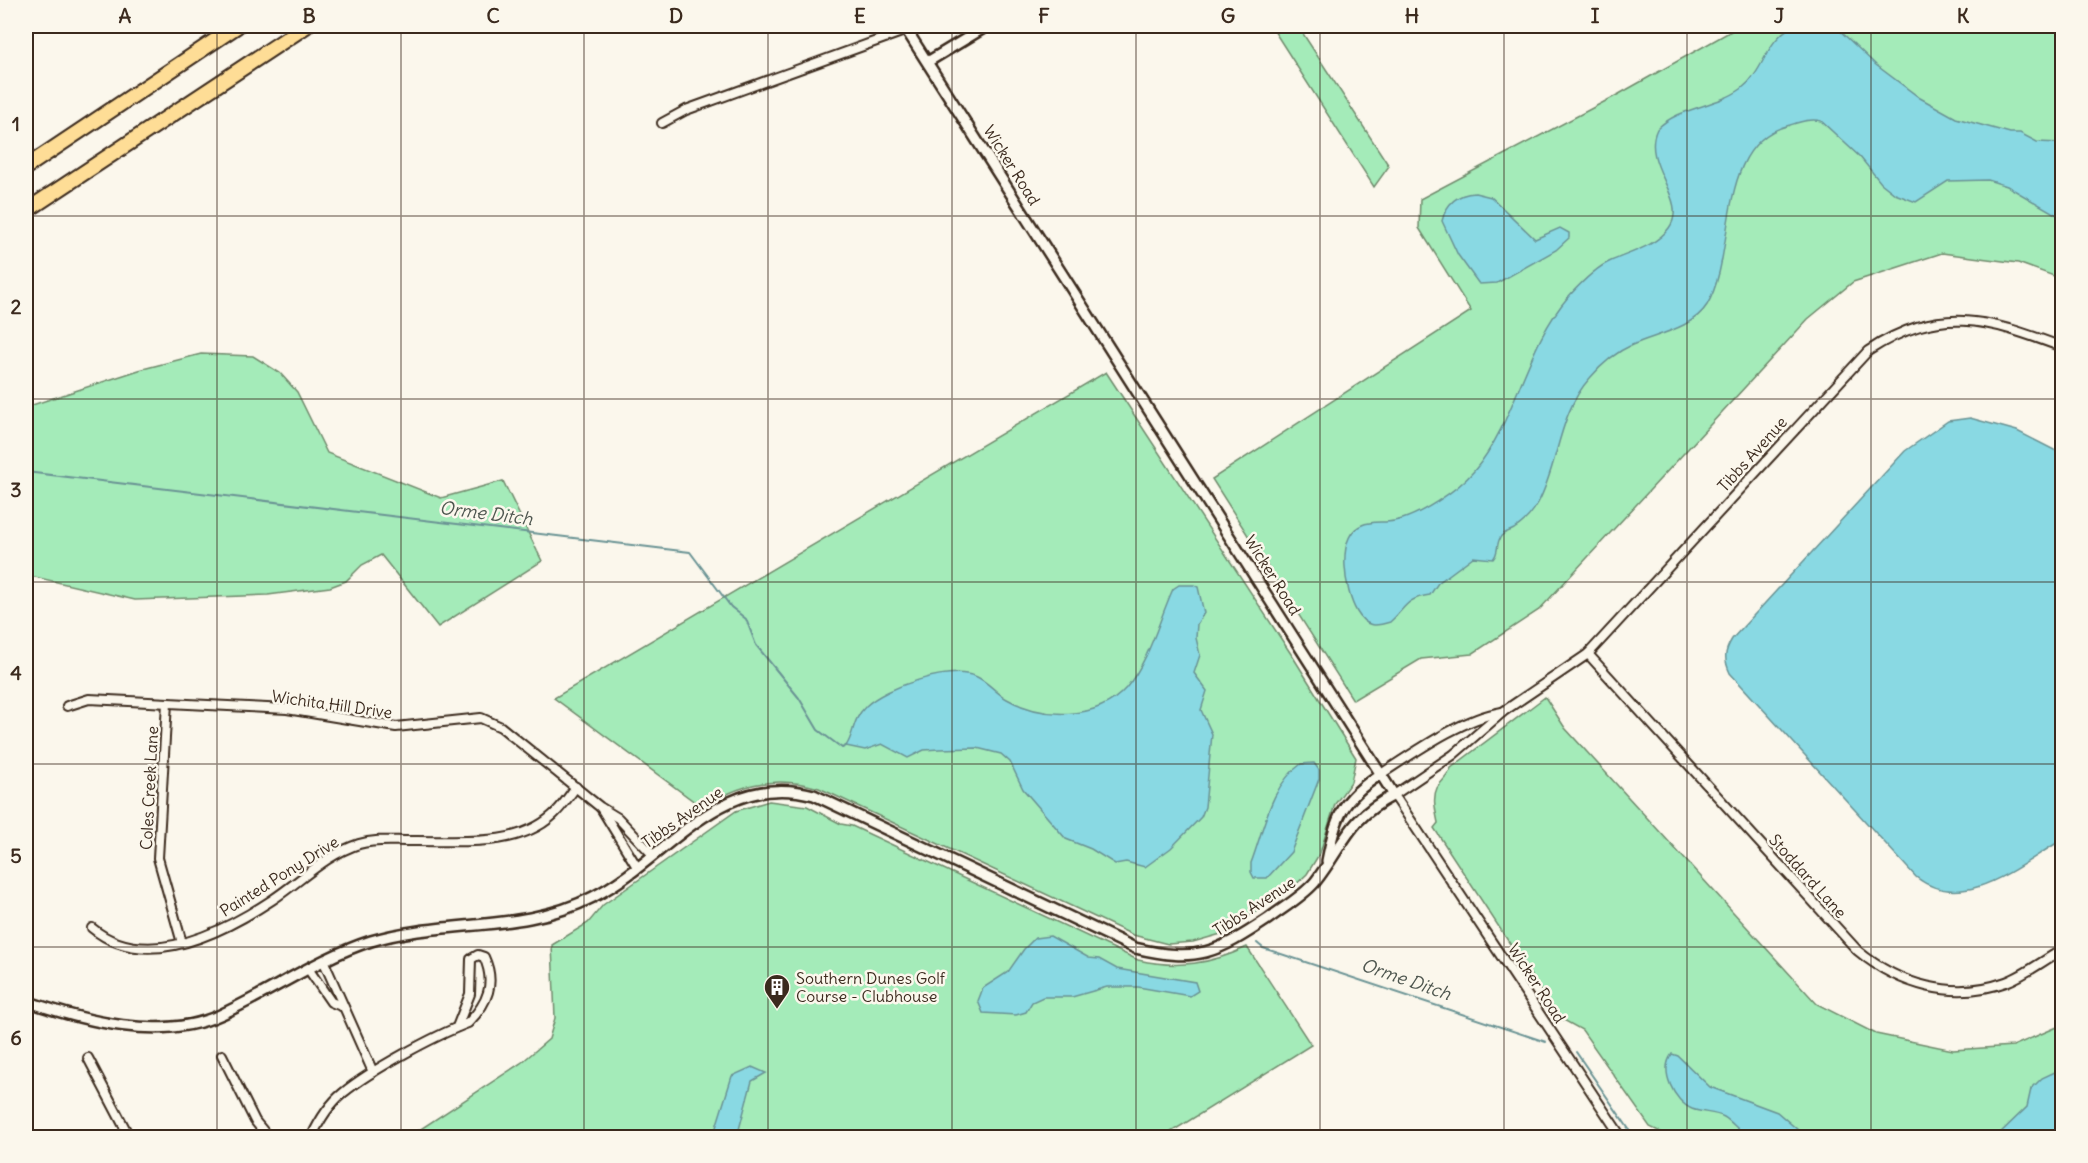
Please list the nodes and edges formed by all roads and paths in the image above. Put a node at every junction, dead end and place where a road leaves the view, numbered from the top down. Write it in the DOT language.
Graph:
graph roads {
  1 [pos="237,26"];
  2 [pos="306,26"];
  3 [pos="987,26"];
  4 [pos="906,28"];
  5 [pos="929,61"];
  6 [pos="662,123"];
  7 [pos="26,167"];
  8 [pos="26,211"];
  9 [pos="2062,347"];
  10 [pos="1588,654"];
  11 [pos="167,703"];
  12 [pos="67,706"];
  13 [pos="1504,711"];
  14 [pos="1380,774"];
  15 [pos="576,787"];
  16 [pos="1394,795"];
  17 [pos="600,807"];
  18 [pos="653,855"];
  19 [pos="1325,866"];
  20 [pos="637,867"];
  21 [pos="92,928"];
  22 [pos="182,943"];
  23 [pos="2062,950"];
  24 [pos="324,962"];
  25 [pos="309,970"];
  26 [pos="26,1001"];
  27 [pos="341,1006"];
  28 [pos="457,1027"];
  29 [pos="222,1055"];
  30 [pos="88,1058"];
  31 [pos="373,1072"];
  32 [pos="130,1137"];
  33 [pos="269,1137"];
  34 [pos="311,1137"];
  35 [pos="1622,1137"];
  1 -- 7 [label="highway"];
  2 -- 8 [label="highway"];
  3 -- 5 [label="street"];
  4 -- 5 [label="street, Wicker Road"];
  4 -- 6 [label="street"];
  5 -- 14 [label="street, Wicker Road"];
  9 -- 10 [label="street, Tibbs Avenue"];
  10 -- 13 [label="street, Tibbs Avenue"];
  10 -- 23 [label="street, Stoddard Lane"];
  11 -- 12 [label="street, Wichita Hill Drive"];
  11 -- 15 [label="street, Wichita Hill Drive"];
  11 -- 22 [label="street, Coles Creek Lane"];
  13 -- 14 [label="street, Tibbs Avenue"];
  13 -- 16 [label="street, Tibbs Avenue"];
  14 -- 16 [label="street, Wicker Road"];
  14 -- 19 [label="street, Tibbs Avenue"];
  15 -- 17 [label="street, Wichita Hill Drive"];
  15 -- 22 [label="street, Painted Pony Drive"];
  16 -- 19 [label="street, Tibbs Avenue"];
  16 -- 35 [label="street, Wicker Road"];
  17 -- 18 [label="street, Wichita Hill Drive"];
  17 -- 20 [label="street, Wichita Hill Drive"];
  18 -- 19 [label="street, Tibbs Avenue"];
  18 -- 20 [label="street, Tibbs Avenue"];
  20 -- 24 [label="street, Tibbs Avenue"];
  21 -- 22 [label="street, Painted Pony Drive"];
  24 -- 25 [label="street, Tibbs Avenue"];
  24 -- 27 [label="street"];
  25 -- 26 [label="street, Tibbs Avenue"];
  25 -- 27 [label="street"];
  27 -- 31 [label="street"];
  28 -- 28 [label="street"];
  28 -- 31 [label="street"];
  29 -- 33 [label="street"];
  30 -- 32 [label="street"];
  31 -- 34 [label="street"];
}
